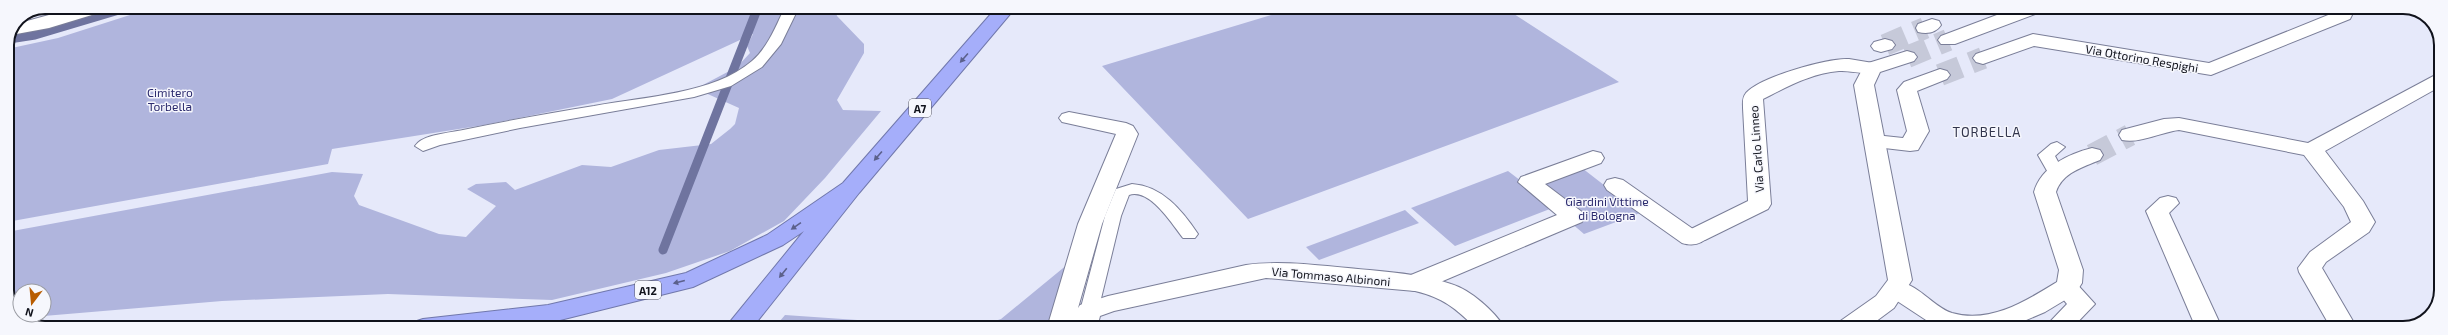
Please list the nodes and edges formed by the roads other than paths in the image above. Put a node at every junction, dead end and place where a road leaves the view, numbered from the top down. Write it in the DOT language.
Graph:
graph roads {
  1 [pos="75,14"];
  2 [pos="789,14"];
  3 [pos="1001,14"];
  4 [pos="2019,14"];
  5 [pos="2343,15"];
  6 [pos="18,29"];
  7 [pos="1948,40"];
  8 [pos="1907,56"];
  9 [pos="1983,58"];
  10 [pos="1872,68"];
  11 [pos="1940,75"];
  12 [pos="2434,82"];
  13 [pos="1069,118"];
  14 [pos="2130,134"];
  15 [pos="1875,141"];
  16 [pos="423,146"];
  17 [pos="2057,147"];
  18 [pos="2311,150"];
  19 [pos="2092,155"];
  20 [pos="1593,158"];
  21 [pos="2056,173"];
  22 [pos="1615,185"];
  23 [pos="851,188"];
  24 [pos="2168,203"];
  25 [pos="1189,234"];
  26 [pos="1415,283"];
  27 [pos="2066,288"];
  28 [pos="1897,289"];
  29 [pos="1087,319"];
  30 [pos="486,321"];
  31 [pos="744,321"];
  32 [pos="1062,321"];
  33 [pos="1484,321"];
  34 [pos="1860,321"];
  35 [pos="1934,321"];
  36 [pos="2003,321"];
  37 [pos="2065,321"];
  38 [pos="2206,321"];
  39 [pos="2340,321"];
  1 -- 6 [label="street"];
  2 -- 16 [label="lane"];
  3 -- 23 [label="highway, A7, one-way"];
  4 -- 7 [label="street"];
  5 -- 9 [label="street, Via Ottorino Respighi"];
  8 -- 10 [label="street, Via Carlo Linneo"];
  10 -- 15 [label="street"];
  10 -- 22 [label="street, Via Carlo Linneo"];
  11 -- 15 [label="street"];
  12 -- 18 [label="street"];
  13 -- 32 [label="street"];
  14 -- 18 [label="street"];
  15 -- 28 [label="street"];
  17 -- 21 [label="lane"];
  18 -- 39 [label="street"];
  19 -- 21 [label="street"];
  20 -- 26 [label="street"];
  21 -- 27 [label="street"];
  23 -- 30 [label="highway, A12, one-way"];
  23 -- 31 [label="highway, A7, one-way"];
  24 -- 38 [label="street"];
  25 -- 29 [label="lane, Via Tommaso Albinoni"];
  26 -- 29 [label="street, Via Tommaso Albinoni"];
  26 -- 33 [label="street, Via Tommaso Albinoni"];
  27 -- 36 [label="street"];
  27 -- 37 [label="street"];
  28 -- 34 [label="street"];
  28 -- 35 [label="street"];
}
